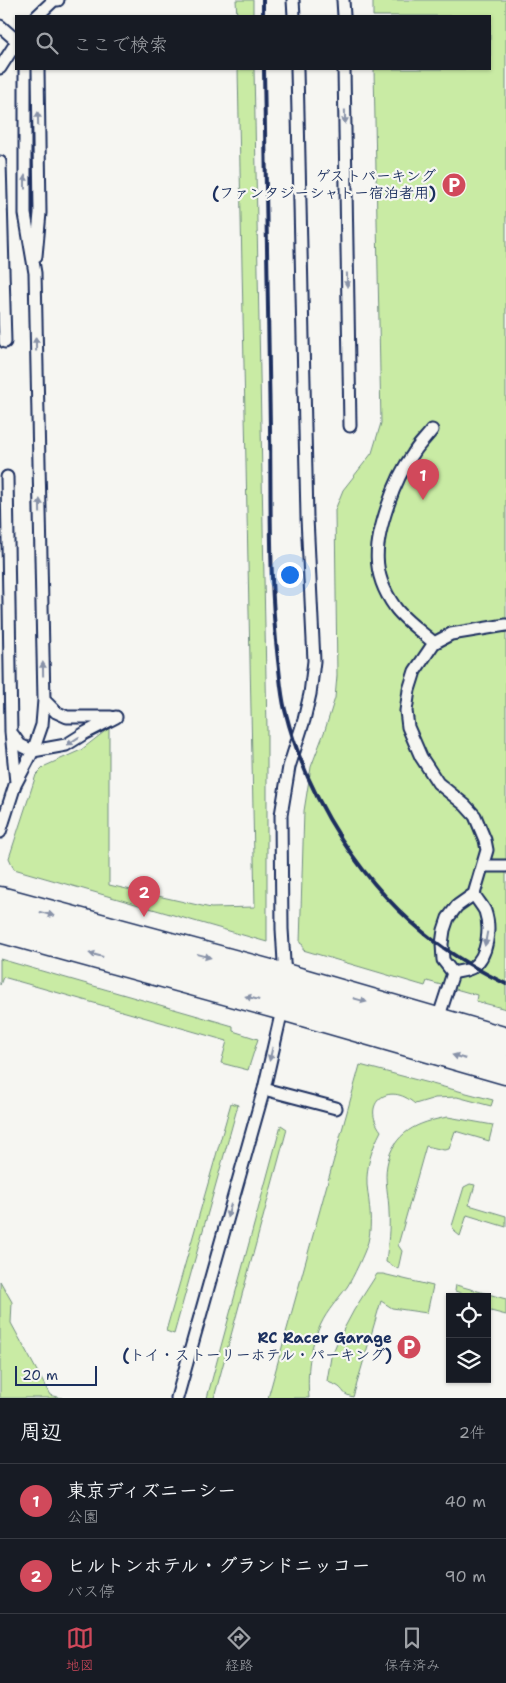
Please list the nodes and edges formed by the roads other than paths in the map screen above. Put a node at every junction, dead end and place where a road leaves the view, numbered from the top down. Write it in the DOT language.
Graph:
graph roads {
  1 [pos="58,0"];
  2 [pos="294,0"];
  3 [pos="343,0"];
  4 [pos="38,15"];
  5 [pos="294,15"];
  6 [pos="344,15"];
  7 [pos="0,26"];
  8 [pos="15,40"];
  9 [pos="15,43"];
  10 [pos="0,68"];
  11 [pos="25,70"];
  12 [pos="38,70"];
  13 [pos="297,70"];
  14 [pos="344,70"];
  15 [pos="0,162"];
  16 [pos="35,273"];
  17 [pos="5,342"];
  18 [pos="350,426"];
  19 [pos="432,430"];
  20 [pos="7,477"];
  21 [pos="506,625"];
  22 [pos="434,643"];
  23 [pos="44,700"];
  24 [pos="11,732"];
  25 [pos="33,751"];
  26 [pos="16,782"];
  27 [pos="0,832"];
  28 [pos="484,866"];
  29 [pos="506,866"];
  30 [pos="474,894"];
  31 [pos="0,901"];
  32 [pos="0,928"];
  33 [pos="453,973"];
  34 [pos="284,992"];
  35 [pos="437,1022"];
  36 [pos="506,1042"];
  37 [pos="506,1070"];
  38 [pos="264,1089"];
  39 [pos="336,1108"];
  40 [pos="177,1398"];
  1 -- 4 [label="lane"];
  2 -- 5 [label="lane"];
  3 -- 6 [label="lane"];
  7 -- 8 [label="lane"];
  9 -- 10 [label="lane"];
  16 -- 11 [label="lane, one-way"];
  16 -- 12 [label="lane, one-way"];
  13 -- 34 [label="lane"];
  14 -- 18 [label="lane, one-way"];
  15 -- 17 [label="lane"];
  23 -- 16 [label="lane, one-way"];
  19 -- 22 [label="lane"];
  20 -- 24 [label="lane"];
  21 -- 22 [label="lane"];
  22 -- 28 [label="lane"];
  23 -- 25 [label="lane"];
  23 -- 25 [label="lane, one-way"];
  24 -- 25 [label="lane"];
  24 -- 26 [label="lane"];
  25 -- 26 [label="lane"];
  26 -- 27 [label="lane"];
  28 -- 29 [label="lane"];
  28 -- 30 [label="lane"];
  30 -- 33 [label="lane"];
  30 -- 33 [label="lane, one-way"];
  31 -- 34 [label="street, one-way"];
  34 -- 32 [label="street, one-way"];
  33 -- 35 [label="lane"];
  34 -- 35 [label="street, one-way"];
  37 -- 34 [label="street, one-way"];
  34 -- 38 [label="lane, one-way"];
  35 -- 36 [label="street"];
  38 -- 39 [label="lane"];
  38 -- 40 [label="lane, one-way"];
}
